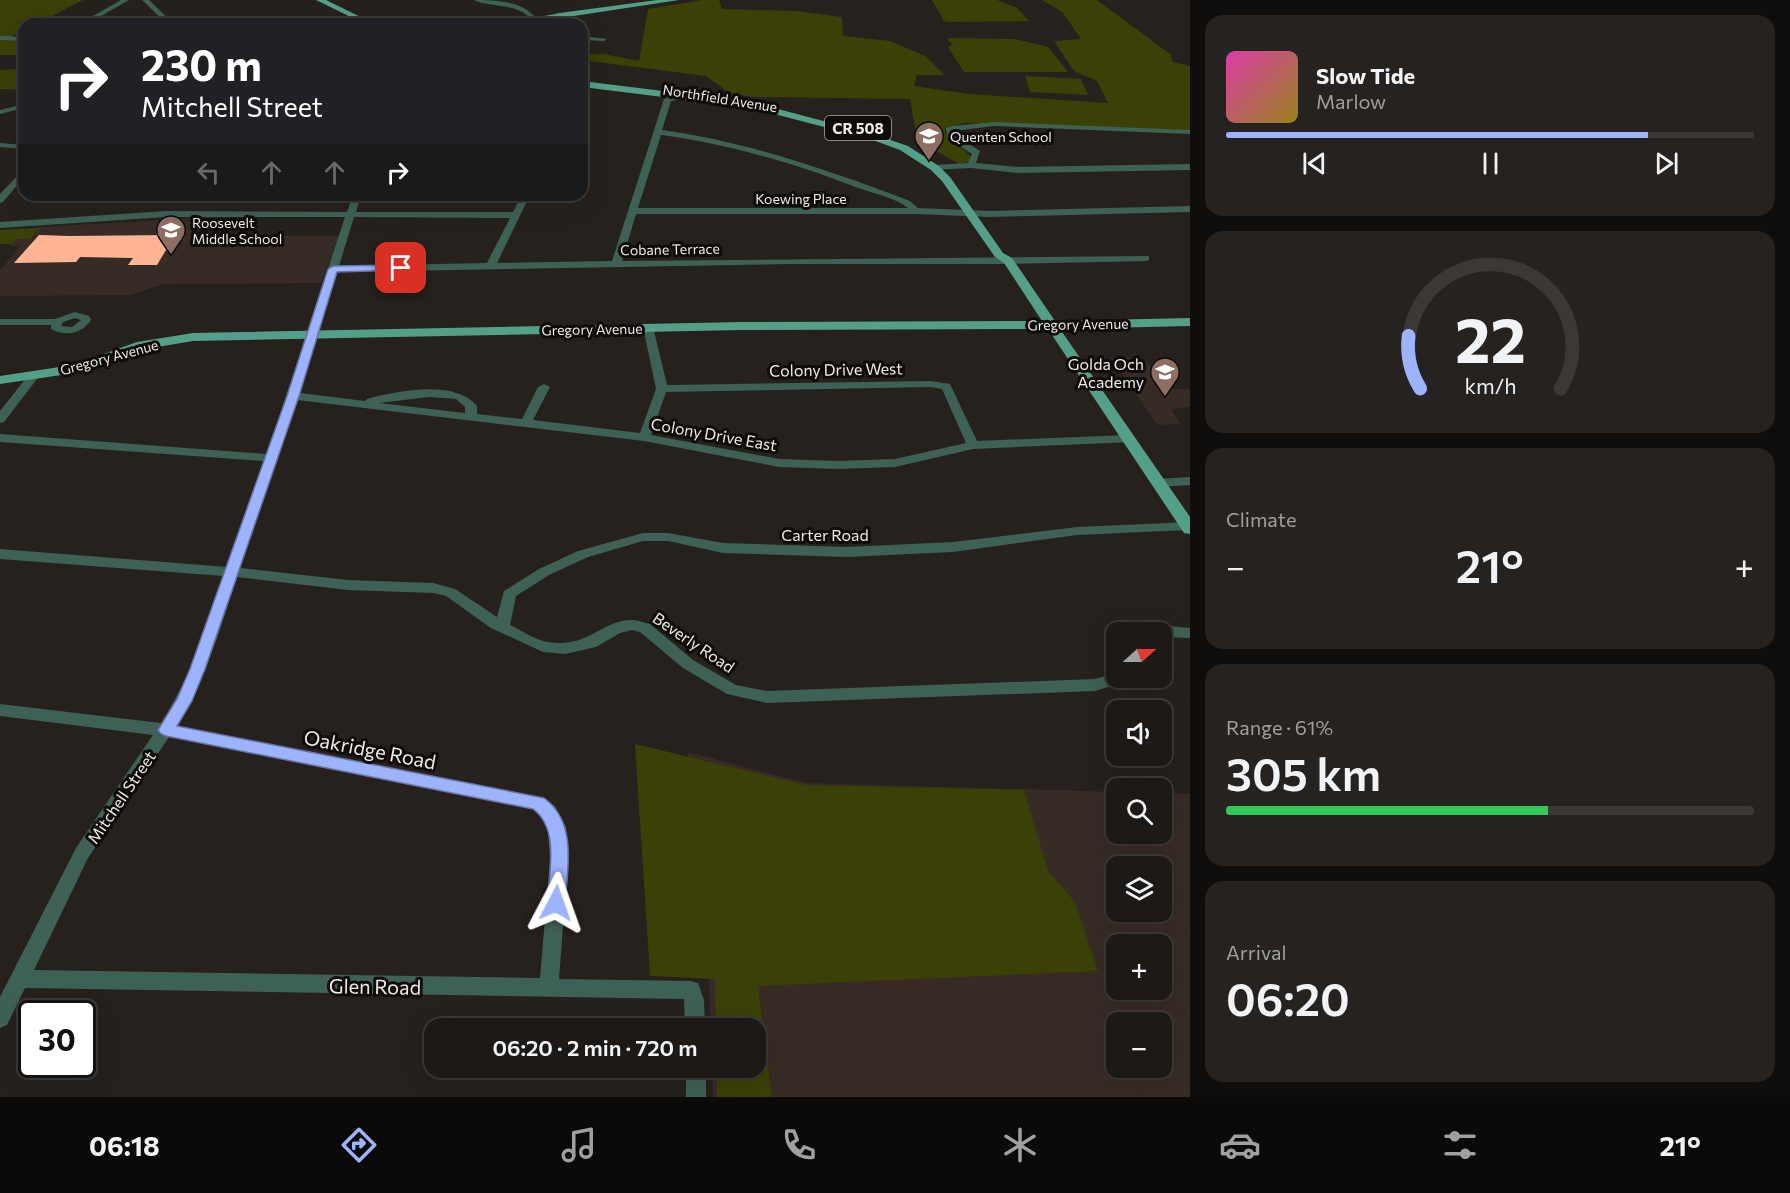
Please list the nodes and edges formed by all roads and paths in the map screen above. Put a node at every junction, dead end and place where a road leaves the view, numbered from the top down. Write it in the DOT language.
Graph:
graph roads {
  1 [pos="126,0"];
  2 [pos="145,0"];
  3 [pos="307,0"];
  4 [pos="320,0"];
  5 [pos="477,0"];
  6 [pos="675,0"];
  7 [pos="490,1"];
  8 [pos="93,18"];
  9 [pos="164,18"];
  10 [pos="344,18"];
  11 [pos="358,18"];
  12 [pos="531,18"];
  13 [pos="556,18"];
  14 [pos="0,38"];
  15 [pos="588,38"];
  16 [pos="18,39"];
  17 [pos="604,39"];
  18 [pos="588,83"];
  19 [pos="588,83"];
  20 [pos="669,94"];
  21 [pos="18,108"];
  22 [pos="0,112"];
  23 [pos="657,132"];
  24 [pos="1190,132"];
  25 [pos="0,146"];
  26 [pos="18,147"];
  27 [pos="971,165"];
  28 [pos="940,167"];
  29 [pos="1190,167"];
  30 [pos="18,179"];
  31 [pos="0,184"];
  32 [pos="13,185"];
  33 [pos="18,185"];
  34 [pos="0,200"];
  35 [pos="355,201"];
  36 [pos="523,201"];
  37 [pos="1190,209"];
  38 [pos="633,211"];
  39 [pos="916,211"];
  40 [pos="975,213"];
  41 [pos="351,214"];
  42 [pos="516,215"];
  43 [pos="0,225"];
  44 [pos="1146,258"];
  45 [pos="1008,261"];
  46 [pos="616,264"];
  47 [pos="491,266"];
  48 [pos="333,269"];
  49 [pos="0,322"];
  50 [pos="57,322"];
  51 [pos="1190,322"];
  52 [pos="1052,325"];
  53 [pos="648,327"];
  54 [pos="312,334"];
  55 [pos="34,375"];
  56 [pos="0,380"];
  57 [pos="544,387"];
  58 [pos="662,389"];
  59 [pos="293,396"];
  60 [pos="363,404"];
  61 [pos="471,417"];
  62 [pos="0,419"];
  63 [pos="525,424"];
  64 [pos="644,437"];
  65 [pos="0,438"];
  66 [pos="1128,439"];
  67 [pos="973,445"];
  68 [pos="271,458"];
  69 [pos="1190,481"];
  70 [pos="1158,483"];
  71 [pos="1189,528"];
  72 [pos="0,554"];
  73 [pos="232,572"];
  74 [pos="502,627"];
  75 [pos="1172,631"];
  76 [pos="1190,633"];
  77 [pos="1106,682"];
  78 [pos="0,710"];
  79 [pos="166,730"];
  80 [pos="19,979"];
  81 [pos="549,989"];
  82 [pos="0,1018"];
  83 [pos="695,1018"];
  84 [pos="696,1078"];
  85 [pos="696,1097"];
  1 -- 8 [label="street"];
  2 -- 9 [label="street"];
  3 -- 10 [label="main road"];
  4 -- 11 [label="main road"];
  5 -- 7 [label="street"];
  6 -- 13 [label="main road"];
  7 -- 12 [label="street"];
  14 -- 16 [label="street"];
  15 -- 17 [label="street"];
  18 -- 20 [label="main road, Northfield Avenue / CR 508"];
  19 -- 20 [label="main road, Northfield Avenue / CR 508"];
  20 -- 23 [label="street"];
  20 -- 28 [label="main road, Northfield Avenue / CR 508"];
  20 -- 28 [label="main road, Northfield Avenue / CR 508"];
  21 -- 22 [label="street"];
  23 -- 38 [label="street"];
  23 -- 39 [label="street"];
  24 -- 27 [label="street"];
  25 -- 26 [label="street"];
  27 -- 28 [label="street"];
  27 -- 29 [label="street"];
  28 -- 40 [label="main road, Northfield Avenue / CR 508"];
  30 -- 32 [label="street"];
  31 -- 32 [label="street"];
  32 -- 33 [label="street"];
  32 -- 34 [label="street"];
  35 -- 41 [label="street, Mitchell Street"];
  36 -- 42 [label="street"];
  37 -- 40 [label="street, Koewing Place"];
  38 -- 39 [label="street, Koewing Place"];
  38 -- 46 [label="street"];
  39 -- 40 [label="street, Koewing Place"];
  40 -- 45 [label="main road, Northfield Avenue / CR 508"];
  41 -- 42 [label="street"];
  41 -- 43 [label="street"];
  41 -- 48 [label="street, Mitchell Street"];
  42 -- 47 [label="street"];
  44 -- 45 [label="street, Cobane Terrace"];
  45 -- 46 [label="street, Cobane Terrace"];
  45 -- 52 [label="main road, Northfield Avenue / CR 508"];
  46 -- 47 [label="street, Cobane Terrace"];
  47 -- 48 [label="street, Cobane Terrace"];
  48 -- 54 [label="street, Mitchell Street"];
  49 -- 50 [label="street"];
  51 -- 52 [label="main road, Gregory Avenue"];
  52 -- 53 [label="main road, Gregory Avenue"];
  52 -- 66 [label="main road, Northfield Avenue / CR 508"];
  53 -- 54 [label="main road, Gregory Avenue"];
  53 -- 58 [label="street"];
  54 -- 55 [label="main road, Gregory Avenue"];
  54 -- 59 [label="street, Mitchell Street"];
  55 -- 56 [label="main road, Gregory Avenue"];
  55 -- 62 [label="street"];
  57 -- 63 [label="street"];
  58 -- 64 [label="street"];
  58 -- 67 [label="street, Colony Drive West"];
  59 -- 60 [label="street, Colony Drive East"];
  59 -- 68 [label="street, Mitchell Street"];
  60 -- 61 [label="street, Colony Drive East"];
  60 -- 61 [label="street"];
  61 -- 63 [label="street, Colony Drive East"];
  63 -- 64 [label="street, Colony Drive East"];
  64 -- 67 [label="street, Colony Drive East"];
  65 -- 68 [label="street"];
  66 -- 67 [label="street, Colony Drive East"];
  66 -- 70 [label="main road, Northfield Avenue / CR 508"];
  68 -- 73 [label="street, Mitchell Street"];
  69 -- 70 [label="street"];
  70 -- 71 [label="main road, Northfield Avenue / CR 508"];
  71 -- 74 [label="street, Carter Road"];
  72 -- 73 [label="street, Beverly Road"];
  73 -- 74 [label="street, Beverly Road"];
  73 -- 79 [label="street, Mitchell Street"];
  74 -- 77 [label="street, Beverly Road"];
  75 -- 76 [label="street"];
  78 -- 79 [label="street, Oakridge Road"];
  79 -- 80 [label="street, Mitchell Street"];
  79 -- 81 [label="street, Oakridge Road"];
  80 -- 81 [label="street, Glen Road"];
  80 -- 82 [label="street, Mitchell Street"];
  81 -- 83 [label="street, Glen Road"];
  84 -- 85 [label="street"];
}
